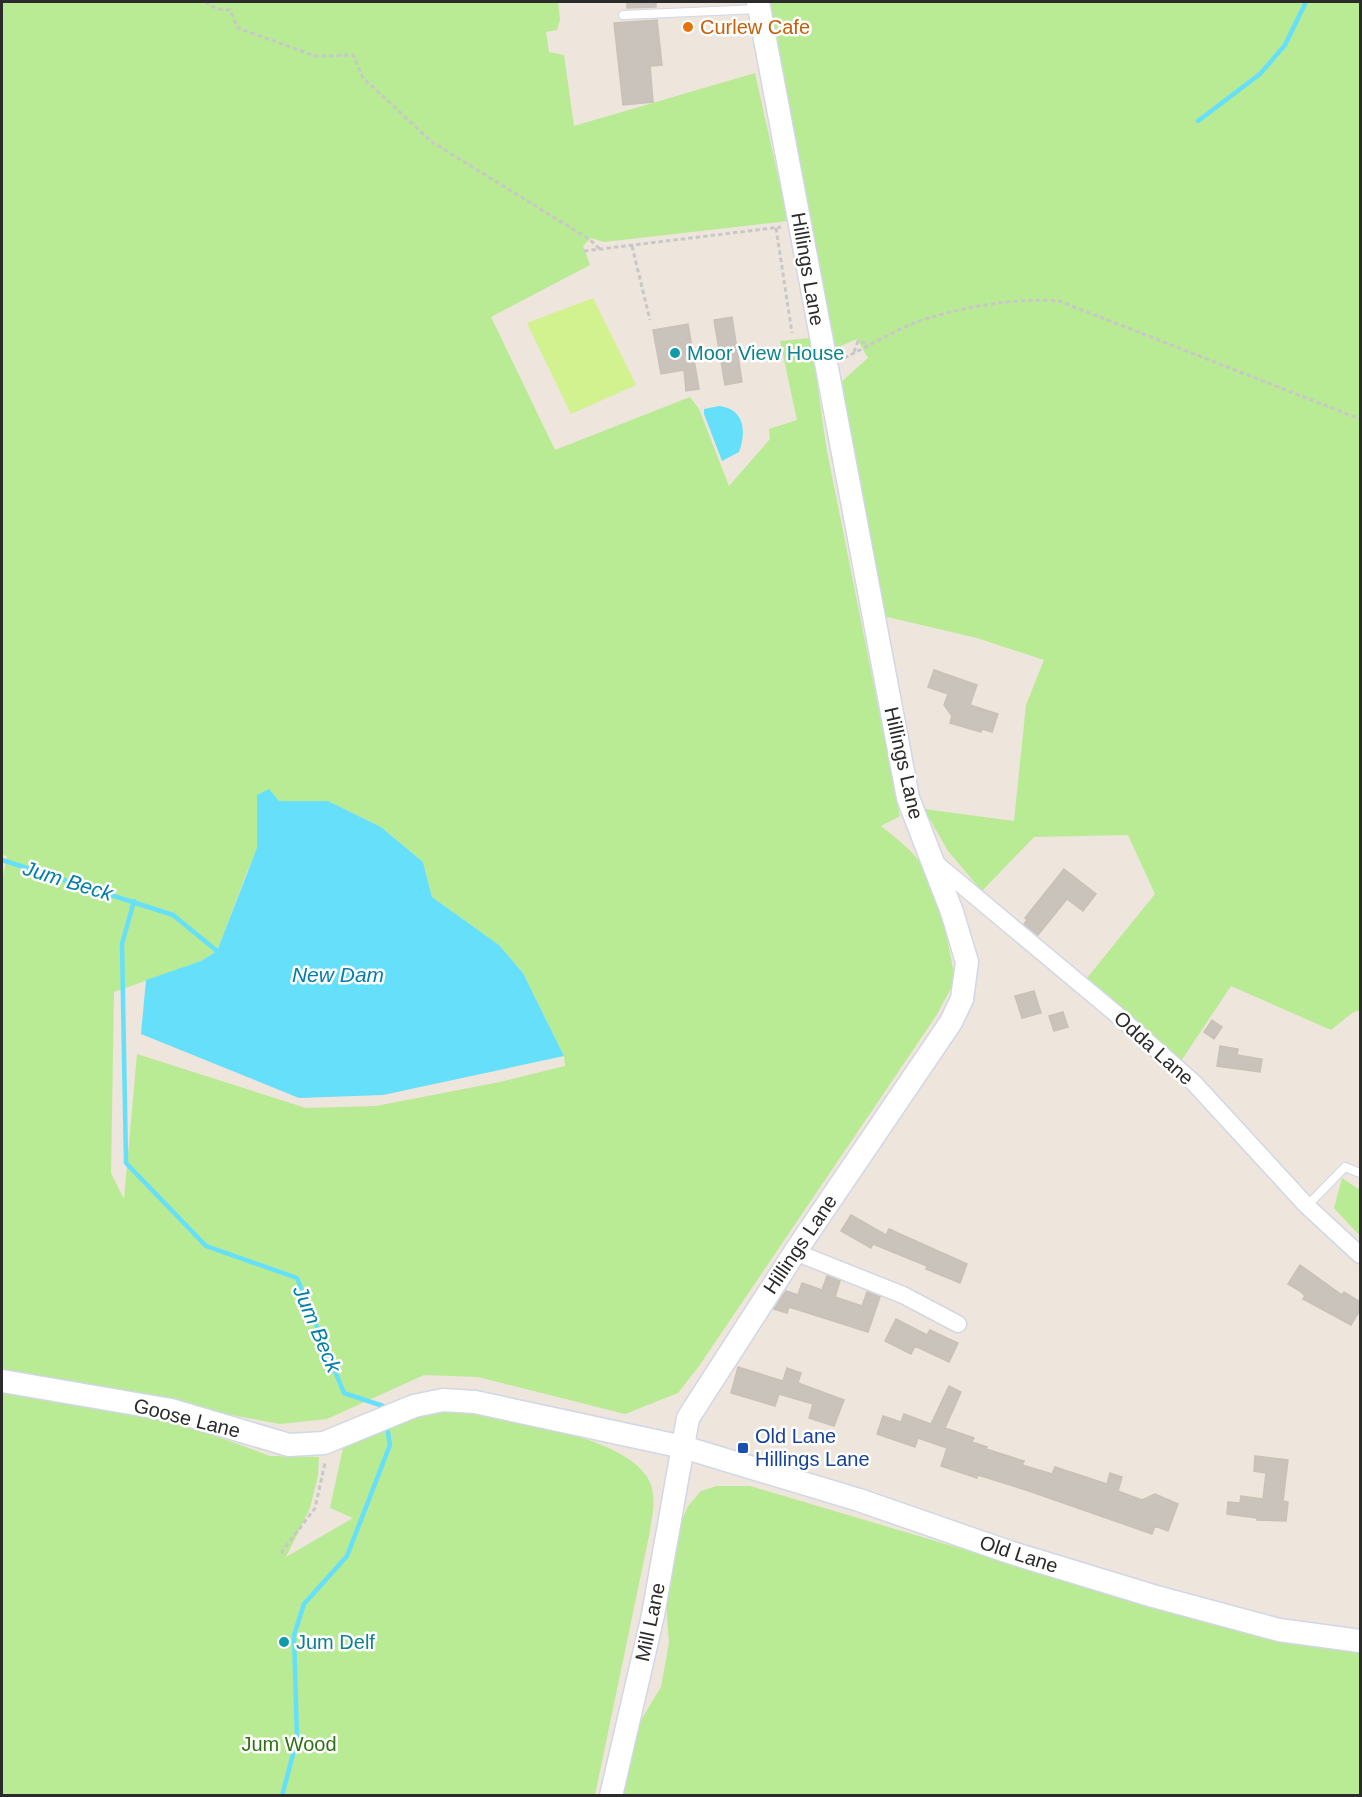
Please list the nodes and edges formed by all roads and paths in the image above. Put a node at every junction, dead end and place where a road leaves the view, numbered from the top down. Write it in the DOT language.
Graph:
graph roads {
  1 [pos="205,2"];
  2 [pos="759,5"];
  3 [pos="623,15"];
  4 [pos="632,246"];
  5 [pos="600,249"];
  6 [pos="584,250"];
  7 [pos="650,320"];
  8 [pos="792,333"];
  9 [pos="871,345"];
  10 [pos="854,353"];
  11 [pos="825,368"];
  12 [pos="1360,419"];
  13 [pos="930,859"];
  14 [pos="1360,1173"];
  15 [pos="1307,1206"];
  16 [pos="795,1252"];
  17 [pos="1360,1255"];
  18 [pos="958,1324"];
  19 [pos="2,1381"];
  20 [pos="324,1443"];
  21 [pos="683,1447"];
  22 [pos="281,1553"];
  23 [pos="1360,1641"];
  24 [pos="611,1796"];
  1 -- 5 [label="path"];
  2 -- 3 [label="lane"];
  2 -- 11 [label="street, Hillings Lane"];
  4 -- 5 [label="path"];
  4 -- 7 [label="path"];
  4 -- 8 [label="path"];
  5 -- 6 [label="path"];
  9 -- 10 [label="path"];
  9 -- 10 [label="path"];
  9 -- 12 [label="path"];
  10 -- 11 [label="path"];
  11 -- 13 [label="street, Hillings Lane"];
  13 -- 15 [label="street, Odda Lane"];
  13 -- 16 [label="street, Hillings Lane"];
  14 -- 15 [label="lane"];
  15 -- 17 [label="street, Odda Lane"];
  16 -- 18 [label="street"];
  16 -- 21 [label="street, Hillings Lane"];
  19 -- 20 [label="street, Goose Lane"];
  20 -- 21 [label="street, Goose Lane"];
  20 -- 22 [label="path"];
  21 -- 23 [label="street, Old Lane"];
  21 -- 24 [label="street, Mill Lane"];
}
